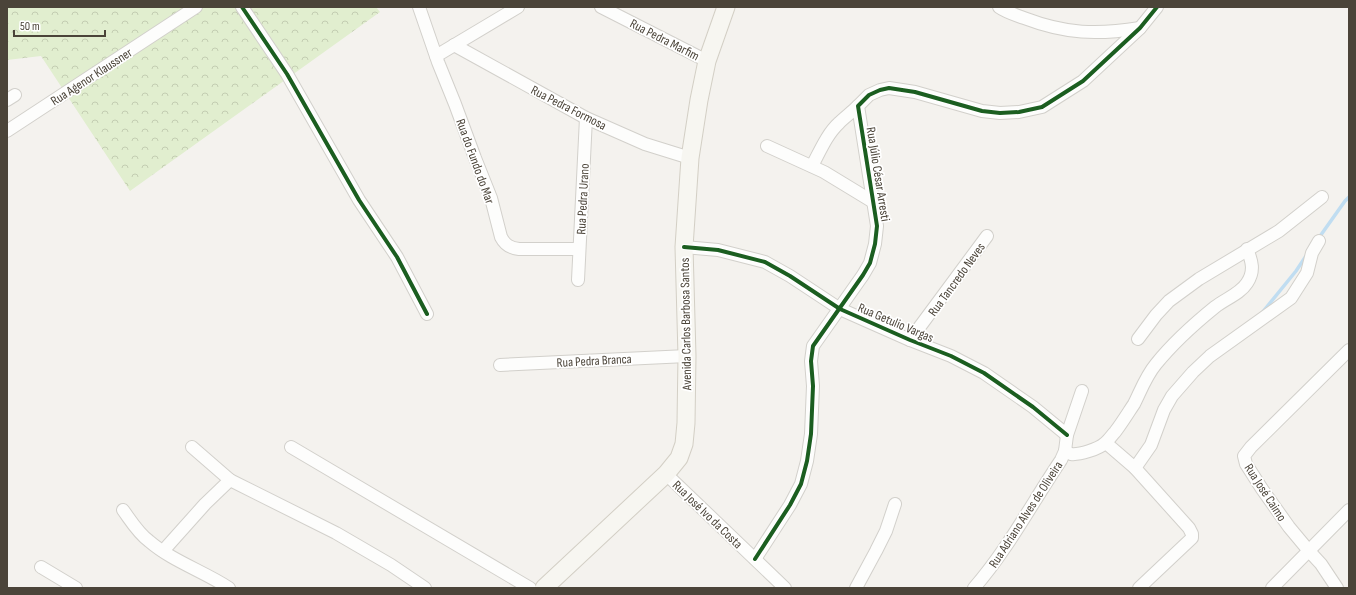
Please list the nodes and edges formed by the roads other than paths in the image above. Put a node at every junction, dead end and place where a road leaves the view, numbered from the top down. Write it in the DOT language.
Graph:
graph roads {
  1 [pos="196,7"];
  2 [pos="242,7"];
  3 [pos="419,7"];
  4 [pos="518,7"];
  5 [pos="601,7"];
  6 [pos="726,7"];
  7 [pos="998,7"];
  8 [pos="1157,7"];
  9 [pos="1140,28"];
  10 [pos="454,45"];
  11 [pos="436,56"];
  12 [pos="707,61"];
  13 [pos="858,106"];
  14 [pos="586,118"];
  15 [pos="7,131"];
  16 [pos="767,146"];
  17 [pos="690,158"];
  18 [pos="812,166"];
  19 [pos="1322,198"];
  20 [pos="875,203"];
  21 [pos="987,236"];
  22 [pos="1319,241"];
  23 [pos="684,247"];
  24 [pos="579,249"];
  25 [pos="1247,249"];
  26 [pos="578,280"];
  27 [pos="840,309"];
  28 [pos="427,314"];
  29 [pos="1138,339"];
  30 [pos="910,340"];
  31 [pos="1349,350"];
  32 [pos="687,356"];
  33 [pos="500,365"];
  34 [pos="1082,391"];
  35 [pos="1067,435"];
  36 [pos="1106,443"];
  37 [pos="192,447"];
  38 [pos="291,447"];
  39 [pos="1065,451"];
  40 [pos="1135,468"];
  41 [pos="666,474"];
  42 [pos="230,480"];
  43 [pos="895,504"];
  44 [pos="123,510"];
  45 [pos="1349,510"];
  46 [pos="164,551"];
  47 [pos="1309,551"];
  48 [pos="755,559"];
  49 [pos="41,567"];
  50 [pos="76,588"];
  51 [pos="229,588"];
  52 [pos="425,588"];
  53 [pos="530,588"];
  54 [pos="544,588"];
  55 [pos="785,588"];
  56 [pos="856,588"];
  57 [pos="974,588"];
  58 [pos="1138,588"];
  59 [pos="1272,588"];
  60 [pos="1337,588"];
  1 -- 15 [label="street, Rua Agenor Klaussner"];
  2 -- 28 [label="street"];
  3 -- 11 [label="street, Rua do Fundo do Mar"];
  4 -- 10 [label="street"];
  5 -- 12 [label="street, Rua Pedra Marfim"];
  6 -- 12 [label="main road, Avenida Carlos Barbosa Santos"];
  7 -- 9 [label="street"];
  8 -- 9 [label="street"];
  9 -- 13 [label="street"];
  10 -- 11 [label="street"];
  10 -- 14 [label="street, Rua Pedra Formosa"];
  11 -- 24 [label="street, Rua do Fundo do Mar"];
  12 -- 17 [label="main road, Avenida Carlos Barbosa Santos"];
  13 -- 18 [label="street"];
  13 -- 20 [label="street, Rua Júlio César Arresti"];
  14 -- 17 [label="street, Rua Pedra Formosa"];
  14 -- 24 [label="street, Rua Pedra Urano"];
  16 -- 18 [label="street, Rua Júlio César Arresti"];
  17 -- 23 [label="main road, Avenida Carlos Barbosa Santos"];
  18 -- 20 [label="street, Rua Júlio César Arresti"];
  19 -- 25 [label="street"];
  20 -- 27 [label="street, Rua Júlio César Arresti"];
  21 -- 30 [label="street, Rua Tancredo Neves"];
  22 -- 40 [label="street"];
  23 -- 27 [label="street, Rua Getulio Vargas"];
  23 -- 32 [label="main road, Avenida Carlos Barbosa Santos"];
  24 -- 26 [label="street, Rua Pedra Urano"];
  25 -- 29 [label="street"];
  25 -- 36 [label="street"];
  27 -- 30 [label="street, Rua Getulio Vargas"];
  27 -- 48 [label="street, Rua Júlio César Arresti"];
  30 -- 35 [label="street, Rua Getulio Vargas"];
  31 -- 47 [label="street, Rua José Caimo"];
  32 -- 33 [label="street, Rua Pedra Branca"];
  32 -- 41 [label="main road, Avenida Carlos Barbosa Santos"];
  34 -- 35 [label="street, Rua Adriano Alves de Oliveira"];
  35 -- 39 [label="street, Rua Adriano Alves de Oliveira"];
  36 -- 39 [label="street"];
  36 -- 40 [label="street"];
  37 -- 42 [label="street"];
  38 -- 53 [label="street"];
  39 -- 57 [label="street, Rua Adriano Alves de Oliveira"];
  40 -- 58 [label="street"];
  41 -- 48 [label="street, Rua José Ivo da Costa"];
  41 -- 54 [label="main road, Avenida Carlos Barbosa Santos"];
  42 -- 46 [label="street"];
  42 -- 52 [label="street"];
  43 -- 56 [label="street"];
  44 -- 46 [label="street"];
  45 -- 47 [label="street"];
  46 -- 51 [label="street"];
  47 -- 59 [label="street"];
  47 -- 60 [label="street, Rua José Caimo"];
  48 -- 55 [label="street, Rua José Ivo da Costa"];
  49 -- 50 [label="street"];
}
